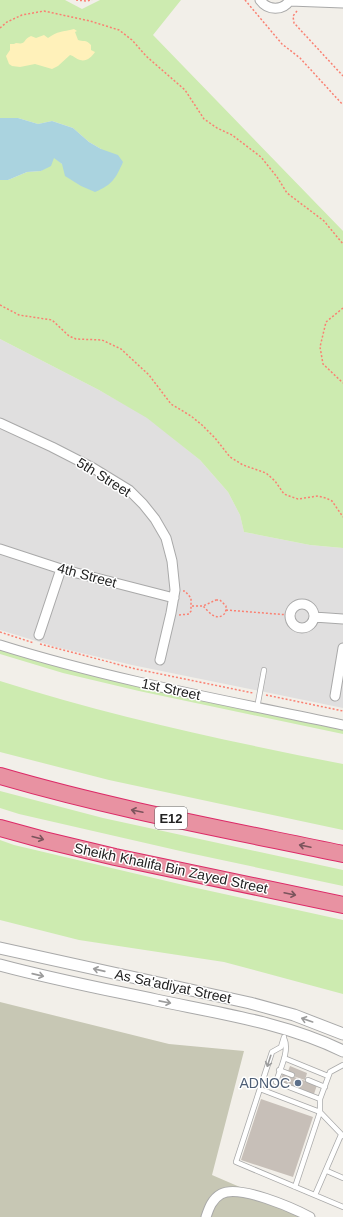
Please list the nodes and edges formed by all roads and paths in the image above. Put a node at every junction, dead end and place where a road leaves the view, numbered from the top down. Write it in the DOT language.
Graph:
graph roads {
  1 [pos="76,0"];
  2 [pos="92,0"];
  3 [pos="245,0"];
  4 [pos="260,0"];
  5 [pos="290,1"];
  6 [pos="343,3"];
  7 [pos="297,11"];
  8 [pos="0,28"];
  9 [pos="343,76"];
  10 [pos="343,104"];
  11 [pos="343,244"];
  12 [pos="0,305"];
  13 [pos="343,308"];
  14 [pos="343,383"];
  15 [pos="0,425"];
  16 [pos="343,517"];
  17 [pos="0,549"];
  18 [pos="61,569"];
  19 [pos="177,595"];
  20 [pos="192,606"];
  21 [pos="203,606"];
  22 [pos="226,610"];
  23 [pos="176,614"];
  24 [pos="289,615"];
  25 [pos="314,617"];
  26 [pos="343,619"];
  27 [pos="0,632"];
  28 [pos="39,635"];
  29 [pos="0,645"];
  30 [pos="343,648"];
  31 [pos="160,660"];
  32 [pos="264,670"];
  33 [pos="260,694"];
  34 [pos="335,696"];
  35 [pos="257,708"];
  36 [pos="343,711"];
  37 [pos="343,725"];
  38 [pos="0,776"];
  39 [pos="0,828"];
  40 [pos="343,854"];
  41 [pos="343,905"];
  42 [pos="0,948"];
  43 [pos="0,965"];
  44 [pos="281,1032"];
  45 [pos="343,1034"];
  46 [pos="343,1050"];
  47 [pos="284,1058"];
  48 [pos="343,1065"];
  49 [pos="279,1070"];
  50 [pos="292,1075"];
  51 [pos="328,1076"];
  52 [pos="308,1080"];
  53 [pos="325,1087"];
  54 [pos="260,1089"];
  55 [pos="320,1099"];
  56 [pos="320,1112"];
  57 [pos="342,1135"];
  58 [pos="327,1171"];
  59 [pos="343,1178"];
  60 [pos="294,1187"];
  61 [pos="315,1195"];
  62 [pos="343,1207"];
  63 [pos="206,1217"];
  64 [pos="310,1217"];
  1 -- 2 [label="path"];
  3 -- 10 [label="path"];
  4 -- 5 [label="street"];
  5 -- 6 [label="street"];
  7 -- 9 [label="path"];
  8 -- 11 [label="path"];
  12 -- 16 [label="path"];
  13 -- 14 [label="path"];
  15 -- 19 [label="street, 5th Street"];
  17 -- 18 [label="street, 4th Street"];
  18 -- 19 [label="street, 4th Street"];
  18 -- 28 [label="street"];
  19 -- 20 [label="path"];
  19 -- 31 [label="street, 5th Street"];
  20 -- 21 [label="path"];
  20 -- 23 [label="path"];
  21 -- 22 [label="path"];
  21 -- 22 [label="path"];
  22 -- 24 [label="path"];
  24 -- 25 [label="street"];
  24 -- 25 [label="street"];
  25 -- 26 [label="street"];
  27 -- 33 [label="path"];
  29 -- 35 [label="street, 1st Street"];
  30 -- 34 [label="street"];
  32 -- 33 [label="lane"];
  33 -- 35 [label="lane"];
  33 -- 36 [label="path"];
  35 -- 37 [label="street, 1st Street"];
  40 -- 38 [label="highway, E12, one-way"];
  39 -- 41 [label="highway, Sheikh Khalifa Bin Zayed Street, one-way"];
  45 -- 42 [label="street, As Sa'adiyat Street, one-way"];
  43 -- 44 [label="street, As Sa'adiyat Street, one-way"];
  44 -- 46 [label="street, As Sa'adiyat Street"];
  44 -- 47 [label="lane"];
  44 -- 54 [label="lane, one-way"];
  47 -- 49 [label="lane"];
  47 -- 51 [label="lane"];
  48 -- 51 [label="lane"];
  49 -- 50 [label="lane"];
  49 -- 55 [label="lane"];
  51 -- 53 [label="lane"];
  52 -- 53 [label="lane"];
  53 -- 55 [label="lane"];
  54 -- 56 [label="lane"];
  54 -- 60 [label="lane"];
  55 -- 56 [label="lane"];
  56 -- 57 [label="lane"];
  56 -- 60 [label="lane"];
  57 -- 58 [label="lane"];
  58 -- 59 [label="lane"];
  58 -- 61 [label="lane"];
  60 -- 61 [label="lane"];
  61 -- 62 [label="lane"];
  63 -- 64 [label="street"];
}
